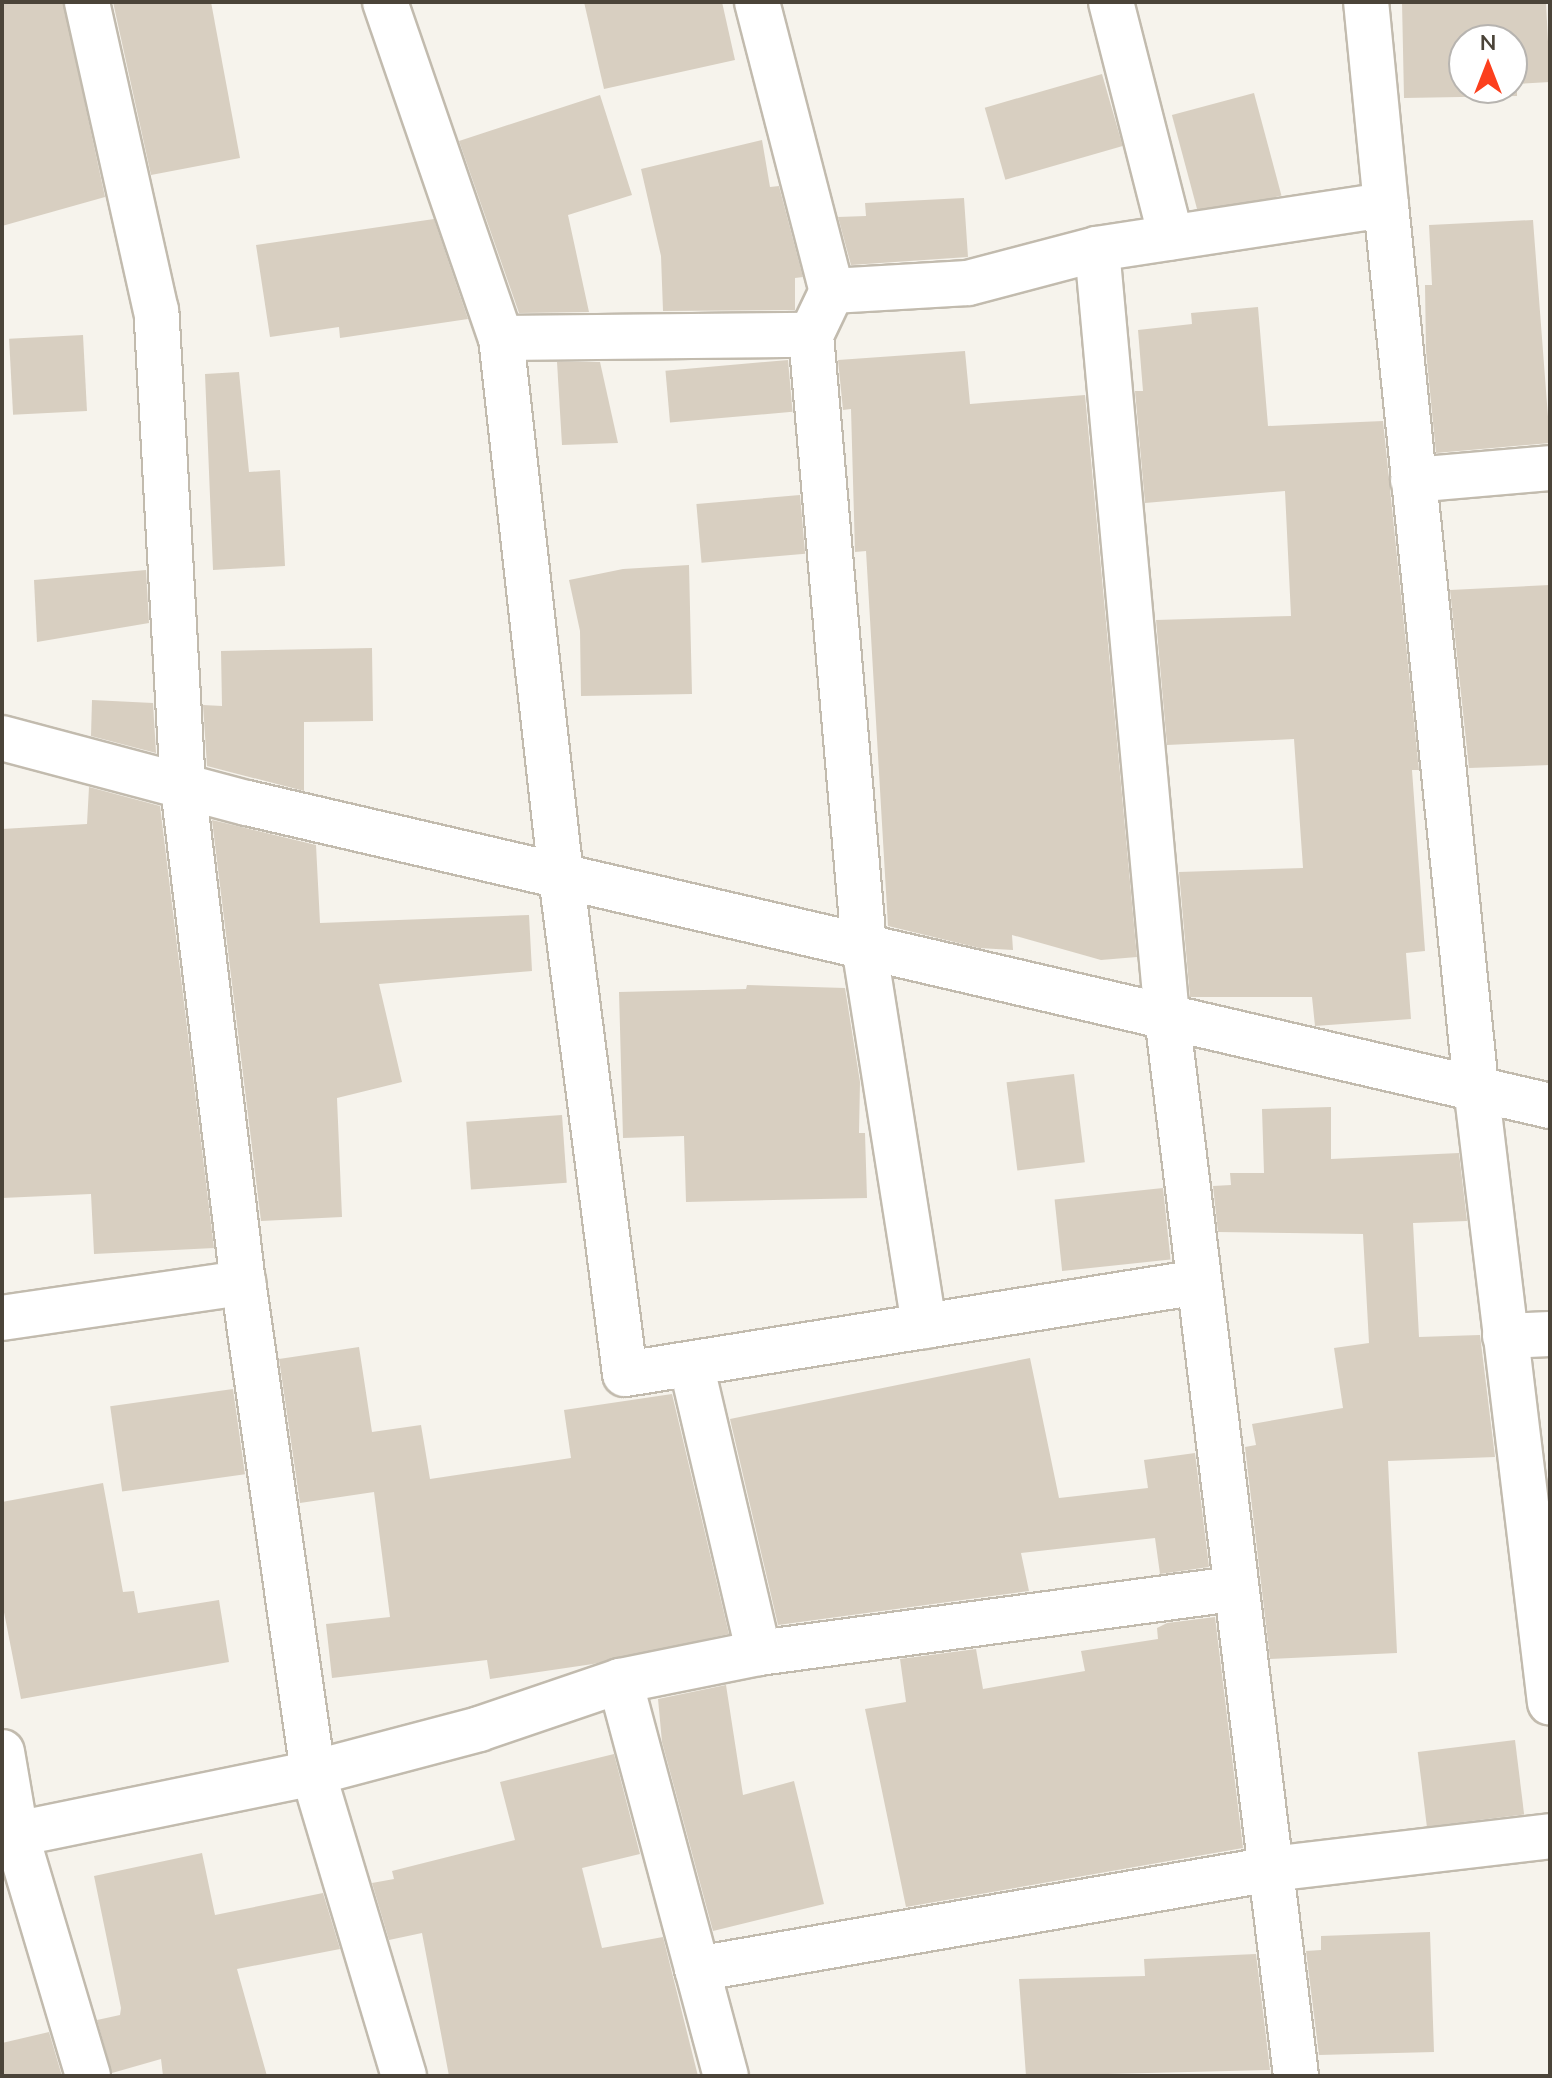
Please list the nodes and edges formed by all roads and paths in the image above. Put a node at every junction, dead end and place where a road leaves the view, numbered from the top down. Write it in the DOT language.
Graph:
graph roads {
  1 [pos="87,2"];
  2 [pos="385,2"];
  3 [pos="757,2"];
  4 [pos="1111,2"];
  5 [pos="1366,2"];
  6 [pos="1386,205"];
  7 [pos="1171,237"];
  8 [pos="1097,249"];
  9 [pos="832,291"];
  10 [pos="811,335"];
  11 [pos="501,338"];
  12 [pos="1550,468"];
  13 [pos="1413,480"];
  14 [pos="2,738"];
  15 [pos="183,787"];
  16 [pos="561,876"];
  17 [pos="864,946"];
  18 [pos="1167,1016"];
  19 [pos="1476,1087"];
  20 [pos="1550,1106"];
  21 [pos="1199,1282"];
  22 [pos="243,1283"];
  23 [pos="2,1318"];
  24 [pos="924,1326"];
  25 [pos="1550,1334"];
  26 [pos="1505,1336"];
  27 [pos="691,1364"];
  28 [pos="1235,1589"];
  29 [pos="759,1653"];
  30 [pos="620,1681"];
  31 [pos="1550,1703"];
  32 [pos="2,1752"];
  33 [pos="313,1773"];
  34 [pos="9,1835"];
  35 [pos="1550,1836"];
  36 [pos="1271,1869"];
  37 [pos="697,1969"];
  38 [pos="88,2076"];
  39 [pos="404,2076"];
  40 [pos="726,2076"];
  41 [pos="1296,2076"];
  1 -- 15 [label="street"];
  2 -- 11 [label="street"];
  3 -- 9 [label="street"];
  4 -- 7 [label="street"];
  5 -- 6 [label="street"];
  6 -- 7 [label="street"];
  6 -- 13 [label="street"];
  7 -- 8 [label="street"];
  8 -- 9 [label="street"];
  8 -- 18 [label="street"];
  9 -- 10 [label="street"];
  10 -- 11 [label="street"];
  10 -- 17 [label="street"];
  11 -- 16 [label="street"];
  12 -- 13 [label="street"];
  13 -- 19 [label="street"];
  14 -- 15 [label="street"];
  15 -- 16 [label="street"];
  15 -- 22 [label="street"];
  16 -- 17 [label="street"];
  16 -- 27 [label="street"];
  17 -- 18 [label="street"];
  17 -- 24 [label="street"];
  18 -- 19 [label="street"];
  18 -- 21 [label="street"];
  19 -- 20 [label="street"];
  19 -- 26 [label="street"];
  21 -- 24 [label="street"];
  21 -- 28 [label="street"];
  22 -- 23 [label="street"];
  22 -- 33 [label="street"];
  24 -- 27 [label="street"];
  25 -- 26 [label="street"];
  26 -- 31 [label="street"];
  27 -- 29 [label="street"];
  28 -- 29 [label="street"];
  28 -- 36 [label="street"];
  29 -- 30 [label="street"];
  30 -- 33 [label="street"];
  30 -- 37 [label="street"];
  32 -- 34 [label="street"];
  33 -- 34 [label="street"];
  33 -- 39 [label="street"];
  34 -- 38 [label="street"];
  35 -- 36 [label="street"];
  36 -- 37 [label="street"];
  36 -- 41 [label="street"];
  37 -- 40 [label="street"];
}
